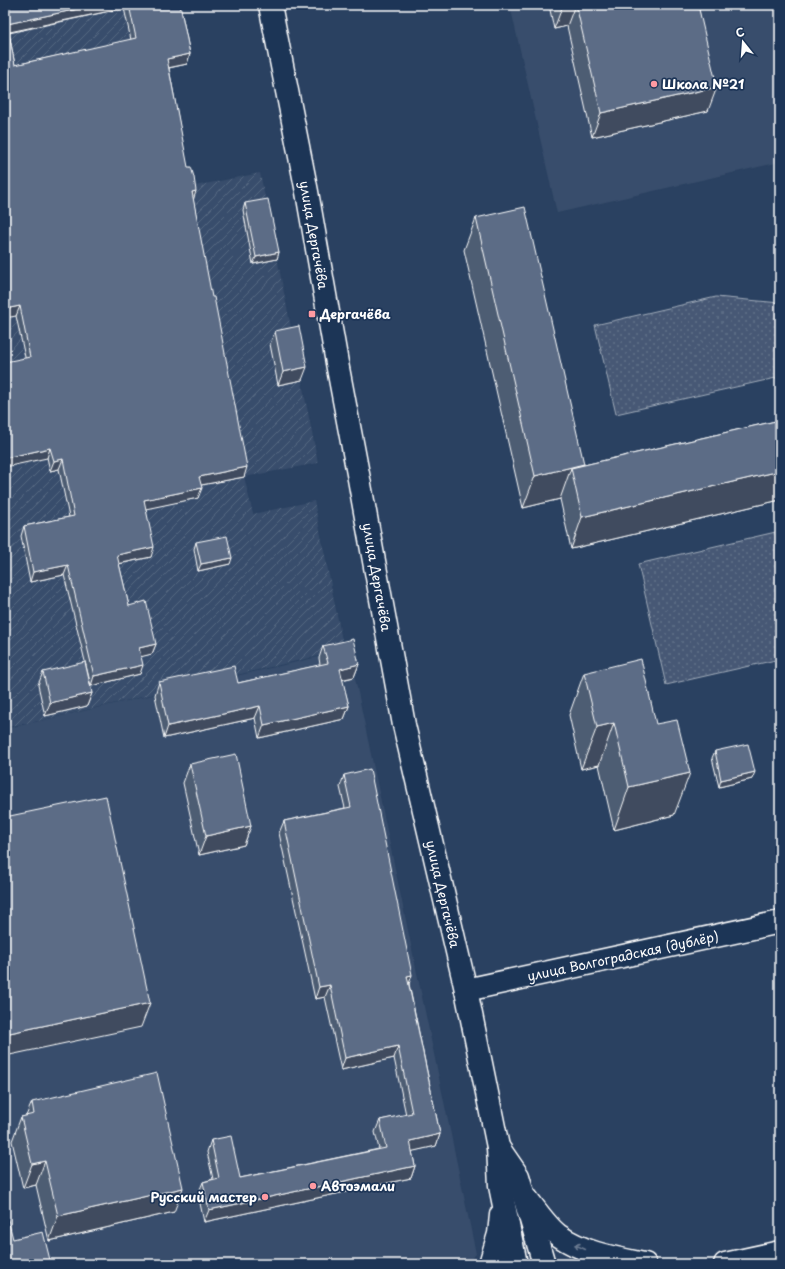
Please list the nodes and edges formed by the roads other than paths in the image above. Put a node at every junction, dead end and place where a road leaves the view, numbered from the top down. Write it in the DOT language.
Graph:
graph roads {
  1 [pos="270,5"];
  2 [pos="780,922"];
  3 [pos="466,990"];
  4 [pos="498,1147"];
  5 [pos="524,1195"];
  6 [pos="502,1202"];
  7 [pos="780,1252"];
  8 [pos="490,1264"];
  9 [pos="516,1264"];
  10 [pos="544,1264"];
  11 [pos="645,1264"];
  12 [pos="725,1264"];
  1 -- 3 [label="street, улица Дергачёва"];
  2 -- 3 [label="street, улица Волгоградская (дублёр)"];
  3 -- 4 [label="street, улица Дергачёва"];
  4 -- 5 [label="street, улица Дергачёва"];
  4 -- 6 [label="street, улица Дергачёва"];
  5 -- 10 [label="street, улица Дергачёва"];
  11 -- 5 [label="street, one-way"];
  6 -- 8 [label="street"];
  6 -- 9 [label="street, улица Дергачёва"];
  7 -- 12 [label="street"];
}
